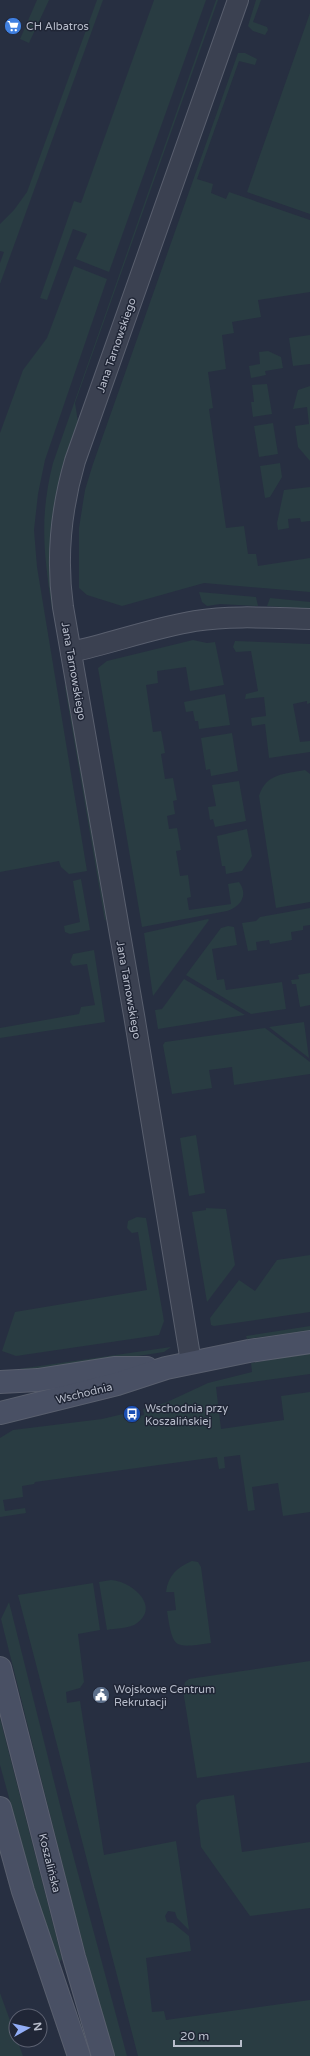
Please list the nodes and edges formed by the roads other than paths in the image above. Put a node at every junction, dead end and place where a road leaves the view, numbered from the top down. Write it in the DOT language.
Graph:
graph roads {
  1 [pos="238,0"];
  2 [pos="310,619"];
  3 [pos="71,652"];
  4 [pos="310,1342"];
  5 [pos="191,1362"];
  6 [pos="166,1368"];
  7 [pos="0,1382"];
  8 [pos="0,1413"];
  9 [pos="0,1668"];
  10 [pos="0,1808"];
  11 [pos="79,2056"];
  12 [pos="103,2056"];
  1 -- 3 [label="street, Jana Tarnowskiego"];
  2 -- 3 [label="street"];
  3 -- 5 [label="street, Jana Tarnowskiego"];
  4 -- 5 [label="main road, Wschodnia"];
  5 -- 6 [label="main road, Wschodnia"];
  6 -- 7 [label="main road, Wschodnia"];
  6 -- 8 [label="main road, Wschodnia"];
  9 -- 12 [label="main road, Koszalińska"];
  10 -- 11 [label="main road"];
}
